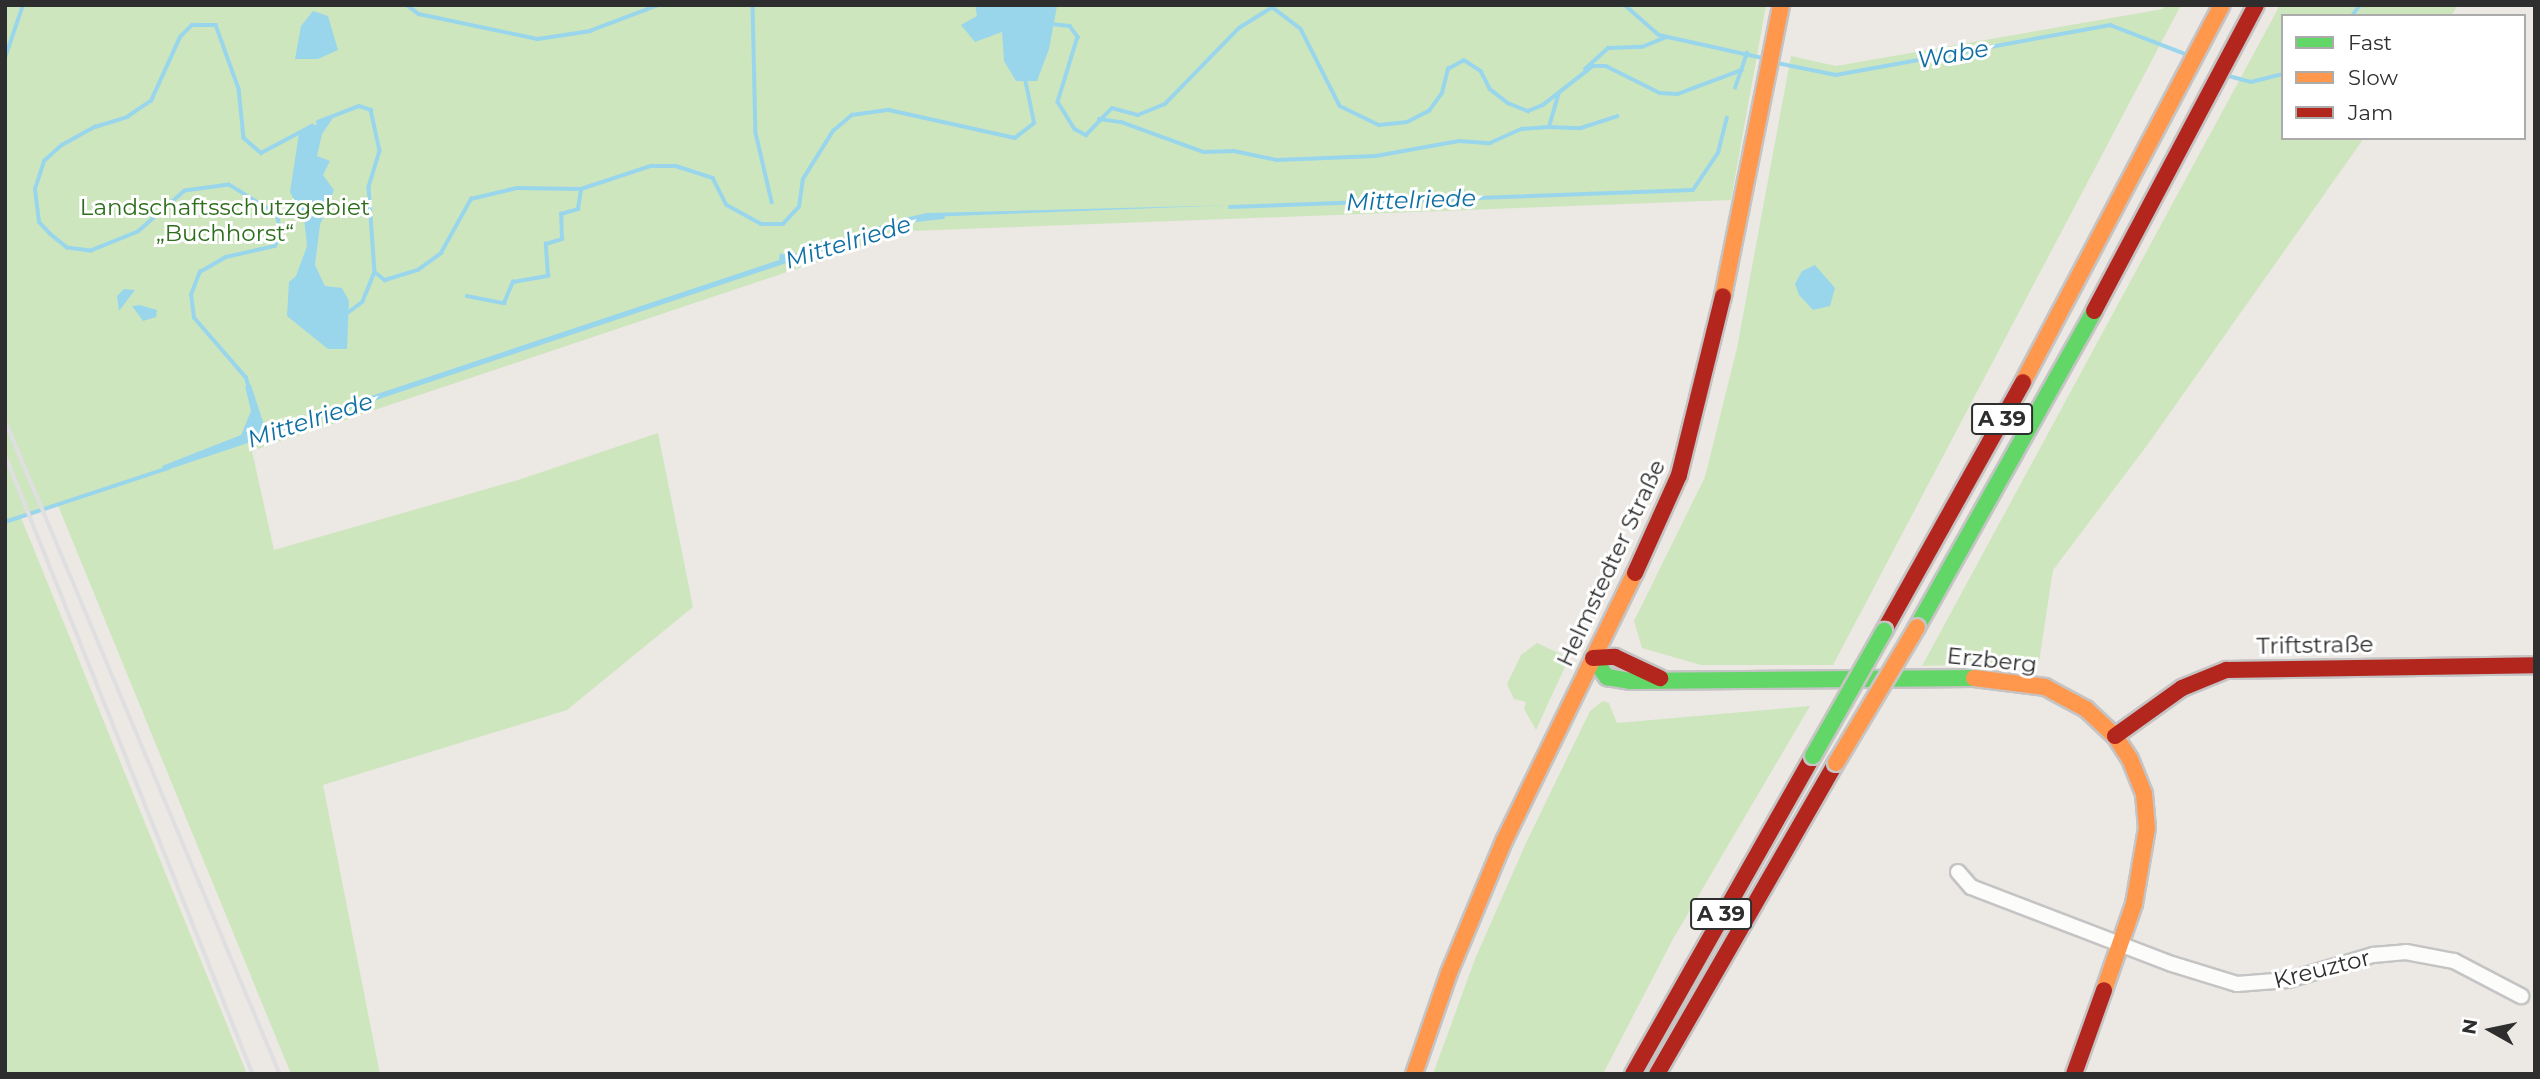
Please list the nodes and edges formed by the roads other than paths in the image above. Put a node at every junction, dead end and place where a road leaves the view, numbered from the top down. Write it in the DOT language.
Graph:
graph roads {
  1 [pos="1781,5"];
  2 [pos="2221,5"];
  3 [pos="2256,5"];
  4 [pos="1593,658"];
  5 [pos="2535,664"];
  6 [pos="2115,736"];
  7 [pos="1958,872"];
  8 [pos="2120,945"];
  9 [pos="2521,996"];
  10 [pos="1414,1074"];
  11 [pos="1633,1074"];
  12 [pos="1657,1074"];
  13 [pos="2074,1074"];
  1 -- 4 [label="main road, Helmstedter Straße"];
  2 -- 11 [label="main road, A 39, bridge"];
  3 -- 12 [label="main road, A 39, bridge"];
  4 -- 6 [label="main road, Erzberg"];
  4 -- 10 [label="main road, Helmstedter Straße"];
  5 -- 6 [label="main road, Triftstraße"];
  6 -- 8 [label="main road, Erzberg"];
  7 -- 8 [label="street, Kreuztor"];
  8 -- 9 [label="street, Kreuztor"];
  8 -- 13 [label="main road, Erzberg"];
}
